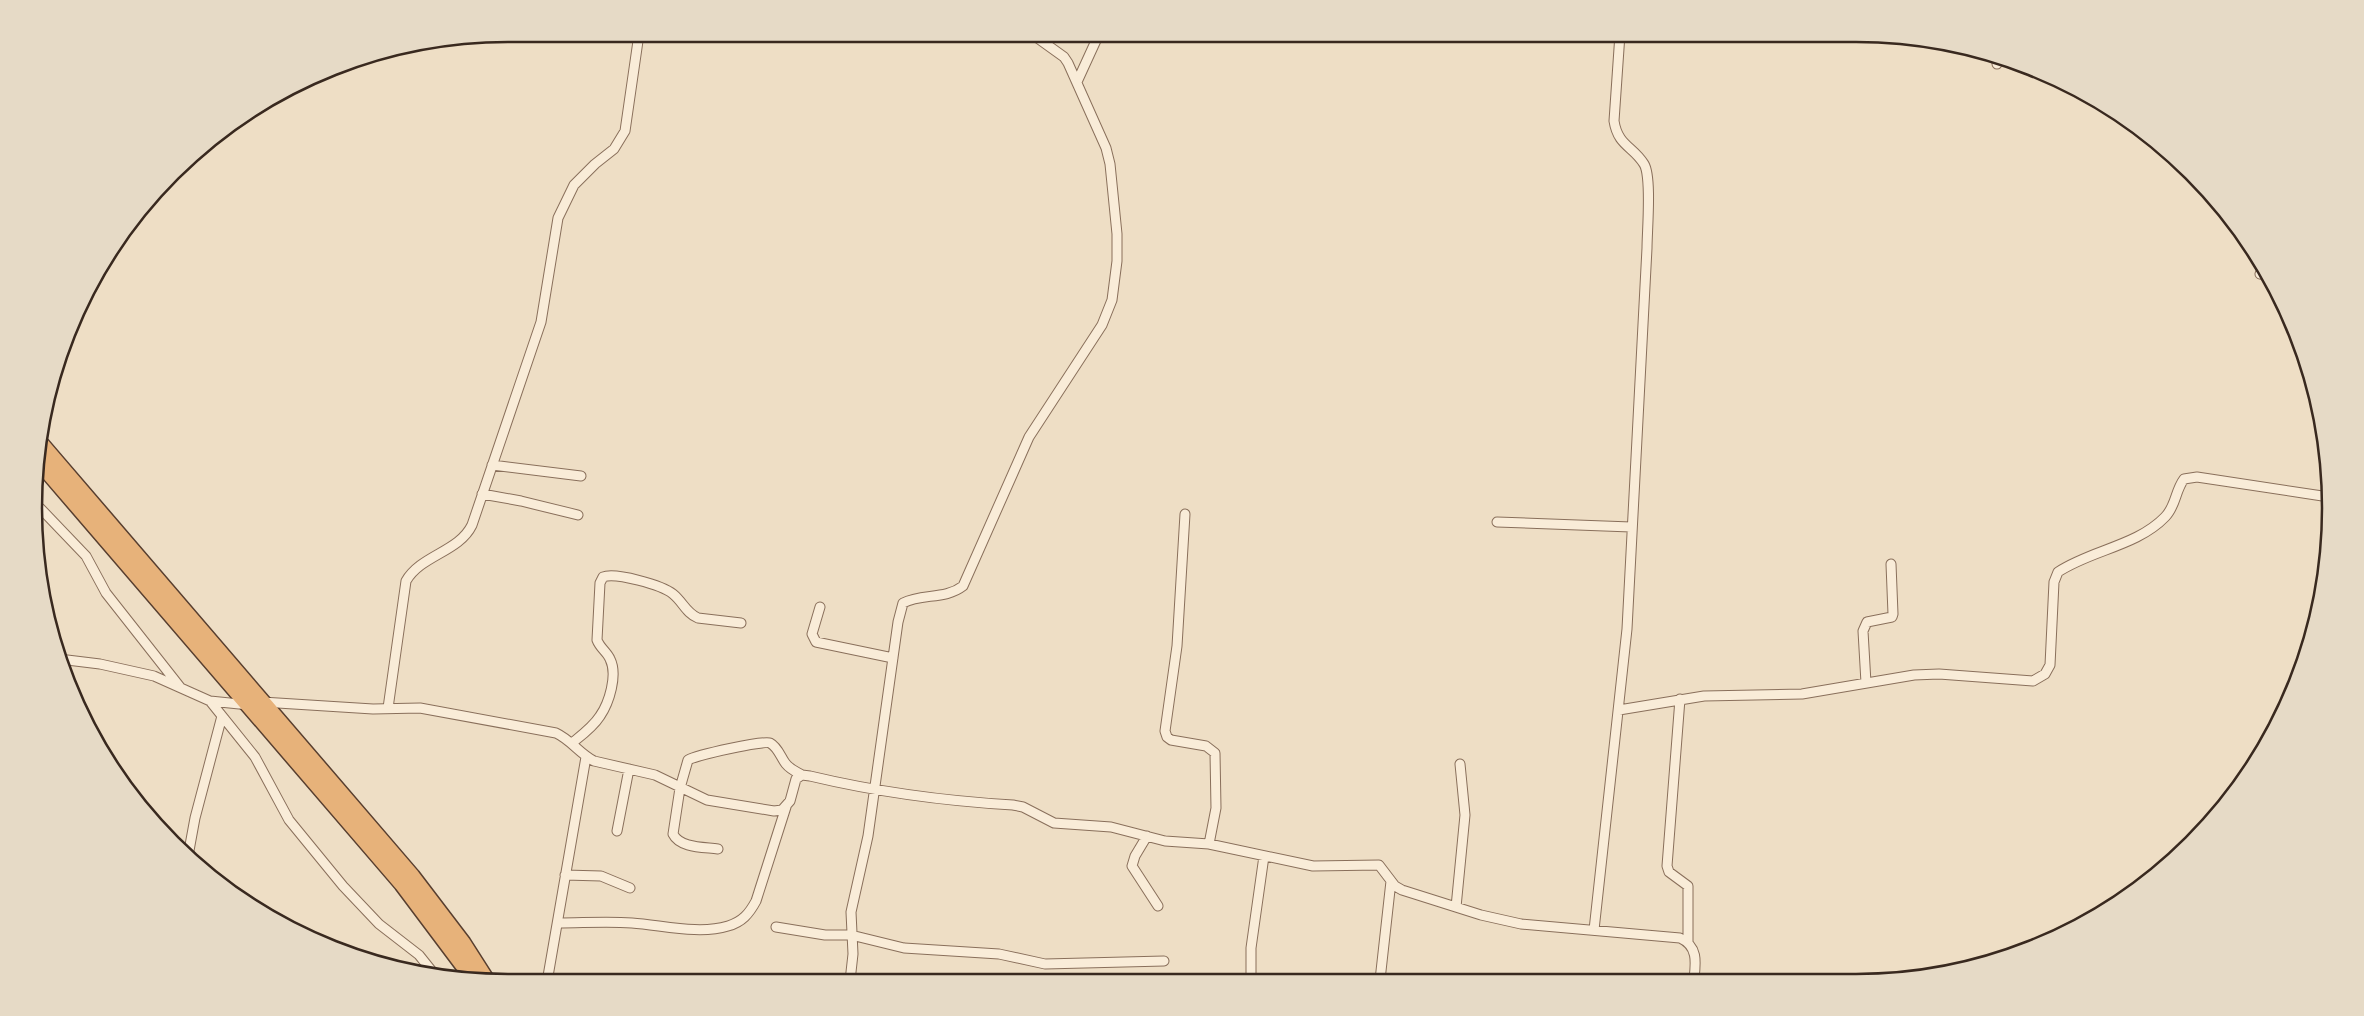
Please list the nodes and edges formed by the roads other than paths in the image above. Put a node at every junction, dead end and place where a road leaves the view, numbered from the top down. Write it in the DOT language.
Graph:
graph roads {
  1 [pos="638,42"];
  2 [pos="1043,42"];
  3 [pos="1095,42"];
  4 [pos="1619,42"];
  5 [pos="1077,82"];
  6 [pos="46,450"];
  7 [pos="492,465"];
  8 [pos="44,467"];
  9 [pos="581,476"];
  10 [pos="482,494"];
  11 [pos="2322,496"];
  12 [pos="42,510"];
  13 [pos="1185,514"];
  14 [pos="578,515"];
  15 [pos="1497,522"];
  16 [pos="1631,527"];
  17 [pos="1891,564"];
  18 [pos="820,607"];
  19 [pos="741,623"];
  20 [pos="893,658"];
  21 [pos="68,660"];
  22 [pos="1866,683"];
  23 [pos="180,687"];
  24 [pos="1680,699"];
  25 [pos="210,701"];
  26 [pos="255,704"];
  27 [pos="388,708"];
  28 [pos="1619,710"];
  29 [pos="222,716"];
  30 [pos="572,743"];
  31 [pos="586,757"];
  32 [pos="1460,764"];
  33 [pos="629,769"];
  34 [pos="802,776"];
  35 [pos="680,788"];
  36 [pos="873,791"];
  37 [pos="786,807"];
  38 [pos="617,830"];
  39 [pos="1147,836"];
  40 [pos="1209,844"];
  41 [pos="190,847"];
  42 [pos="718,849"];
  43 [pos="1264,856"];
  44 [pos="565,875"];
  45 [pos="1391,881"];
  46 [pos="630,888"];
  47 [pos="1158,906"];
  48 [pos="1456,907"];
  49 [pos="558,923"];
  50 [pos="776,927"];
  51 [pos="1594,930"];
  52 [pos="851,934"];
  53 [pos="1688,941"];
  54 [pos="1164,961"];
  55 [pos="429,967"];
  56 [pos="468,972"];
  57 [pos="482,973"];
  58 [pos="548,974"];
  59 [pos="851,974"];
  60 [pos="1251,974"];
  61 [pos="1381,974"];
  62 [pos="1694,974"];
  1 -- 7 [label="street"];
  2 -- 5 [label="street"];
  3 -- 5 [label="street"];
  4 -- 16 [label="street"];
  5 -- 20 [label="street"];
  6 -- 26 [label="highway"];
  7 -- 9 [label="street"];
  7 -- 10 [label="street"];
  8 -- 26 [label="highway"];
  10 -- 14 [label="street"];
  10 -- 27 [label="street"];
  11 -- 22 [label="street"];
  12 -- 23 [label="street"];
  13 -- 40 [label="street"];
  15 -- 16 [label="street"];
  16 -- 28 [label="street"];
  17 -- 22 [label="street"];
  18 -- 20 [label="street"];
  19 -- 30 [label="street"];
  20 -- 36 [label="street"];
  21 -- 23 [label="street"];
  22 -- 24 [label="street"];
  23 -- 25 [label="street"];
  24 -- 28 [label="street"];
  24 -- 53 [label="street"];
  25 -- 26 [label="street"];
  25 -- 29 [label="street"];
  26 -- 27 [label="street"];
  26 -- 56 [label="highway"];
  26 -- 57 [label="highway"];
  27 -- 30 [label="street"];
  28 -- 51 [label="street"];
  29 -- 41 [label="street"];
  29 -- 55 [label="street"];
  30 -- 31 [label="street"];
  31 -- 33 [label="street"];
  31 -- 44 [label="street"];
  32 -- 48 [label="street"];
  33 -- 35 [label="street"];
  33 -- 38 [label="street"];
  34 -- 35 [label="street"];
  34 -- 36 [label="street"];
  34 -- 37 [label="street"];
  35 -- 37 [label="street"];
  35 -- 42 [label="street"];
  36 -- 39 [label="street"];
  36 -- 52 [label="street"];
  37 -- 49 [label="street"];
  39 -- 40 [label="street"];
  39 -- 47 [label="street"];
  40 -- 43 [label="street"];
  43 -- 45 [label="street"];
  43 -- 60 [label="street"];
  44 -- 46 [label="street"];
  44 -- 49 [label="street"];
  45 -- 48 [label="street"];
  45 -- 61 [label="street"];
  48 -- 51 [label="street"];
  49 -- 58 [label="street"];
  50 -- 52 [label="street"];
  51 -- 53 [label="street"];
  52 -- 54 [label="street"];
  52 -- 59 [label="street"];
  53 -- 62 [label="street"];
}
